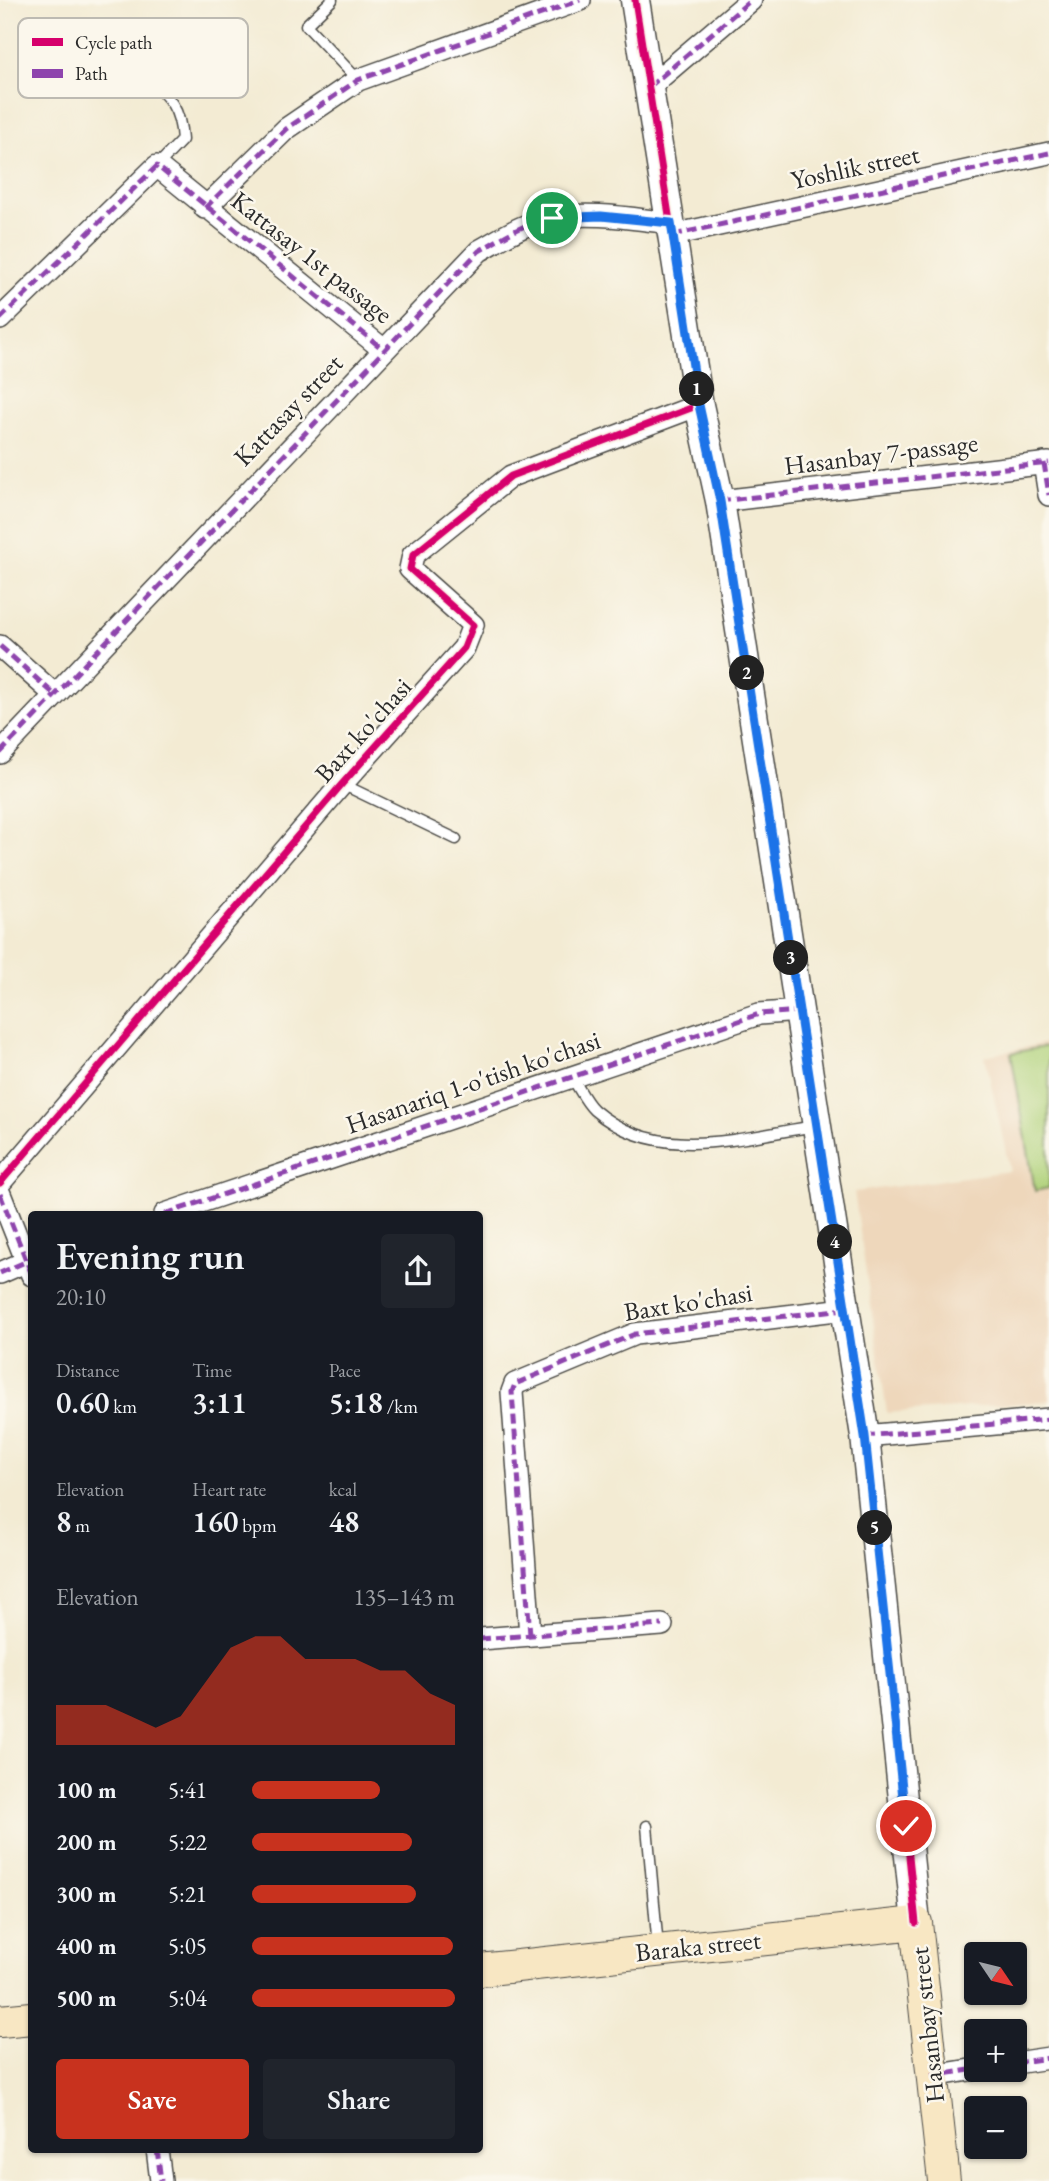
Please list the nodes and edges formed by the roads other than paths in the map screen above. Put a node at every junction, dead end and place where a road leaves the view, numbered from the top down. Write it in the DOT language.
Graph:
graph roads {
  1 [pos="332,0"];
  2 [pos="580,0"];
  3 [pos="635,0"];
  4 [pos="751,0"];
  5 [pos="358,80"];
  6 [pos="649,86"];
  7 [pos="168,98"];
  8 [pos="1049,153"];
  9 [pos="157,166"];
  10 [pos="205,208"];
  11 [pos="672,229"];
  12 [pos="0,319"];
  13 [pos="384,350"];
  14 [pos="699,405"];
  15 [pos="1046,463"];
  16 [pos="1049,495"];
  17 [pos="720,501"];
  18 [pos="0,646"];
  19 [pos="54,694"];
  20 [pos="0,752"];
  21 [pos="342,784"];
  22 [pos="456,839"];
  23 [pos="800,1011"];
  24 [pos="573,1079"];
  25 [pos="818,1125"];
  26 [pos="0,1183"];
  27 [pos="0,1194"];
  28 [pos="174,1211"];
  29 [pos="28,1260"];
  30 [pos="28,1266"];
  31 [pos="0,1273"];
  32 [pos="845,1309"];
  33 [pos="1049,1419"];
  34 [pos="865,1436"];
  35 [pos="662,1625"];
  36 [pos="530,1635"];
  37 [pos="483,1639"];
  38 [pos="647,1826"];
  39 [pos="916,1923"];
  40 [pos="658,1950"];
  41 [pos="483,1970"];
  42 [pos="28,2018"];
  43 [pos="0,2021"];
  44 [pos="1049,2058"];
  45 [pos="1027,2061"];
  46 [pos="964,2071"];
  47 [pos="932,2076"];
  48 [pos="158,2153"];
  49 [pos="161,2181"];
  50 [pos="944,2181"];
  1 -- 5 [label="lane"];
  2 -- 5 [label="street, Kattasay 1st passage"];
  3 -- 6 [label="street, Hasanbay street"];
  4 -- 6 [label="street"];
  5 -- 10 [label="street, Kattasay 1st passage"];
  6 -- 11 [label="street, Hasanbay street"];
  7 -- 9 [label="lane"];
  8 -- 11 [label="street, Yoshlik street"];
  9 -- 10 [label="street, Kattasay 1st passage"];
  9 -- 12 [label="street"];
  10 -- 13 [label="street, Kattasay 1st passage"];
  11 -- 13 [label="street, Kattasay street"];
  11 -- 14 [label="street, Hasanbay street"];
  13 -- 19 [label="street, Kattasay street"];
  14 -- 17 [label="street, Hasanbay street"];
  14 -- 21 [label="street, Baxt ko'chasi"];
  15 -- 16 [label="street"];
  15 -- 17 [label="street, Hasanbay 7-passage"];
  17 -- 23 [label="street, Hasanbay street"];
  18 -- 19 [label="street"];
  19 -- 20 [label="street, Kattasay street"];
  21 -- 22 [label="lane"];
  21 -- 26 [label="street, Baxt ko'chasi"];
  23 -- 24 [label="street, Hasanariq 1-o'tish ko'chasi"];
  23 -- 25 [label="street, Hasanbay street"];
  24 -- 25 [label="lane"];
  24 -- 28 [label="street, Hasanariq 1-o'tish ko'chasi"];
  25 -- 32 [label="street, Hasanbay street"];
  27 -- 29 [label="street"];
  30 -- 31 [label="street"];
  32 -- 34 [label="street, Hasanbay street"];
  32 -- 36 [label="street, Baxt ko'chasi"];
  33 -- 34 [label="street"];
  34 -- 39 [label="street, Hasanbay street"];
  35 -- 36 [label="street"];
  36 -- 37 [label="street"];
  38 -- 40 [label="lane"];
  39 -- 40 [label="main road, Baraka street"];
  39 -- 47 [label="main road, Hasanbay street"];
  40 -- 41 [label="main road, Baraka street"];
  42 -- 43 [label="main road"];
  44 -- 45 [label="street"];
  46 -- 47 [label="street"];
  47 -- 50 [label="main road, Hasanbay street"];
  48 -- 49 [label="street"];
}
